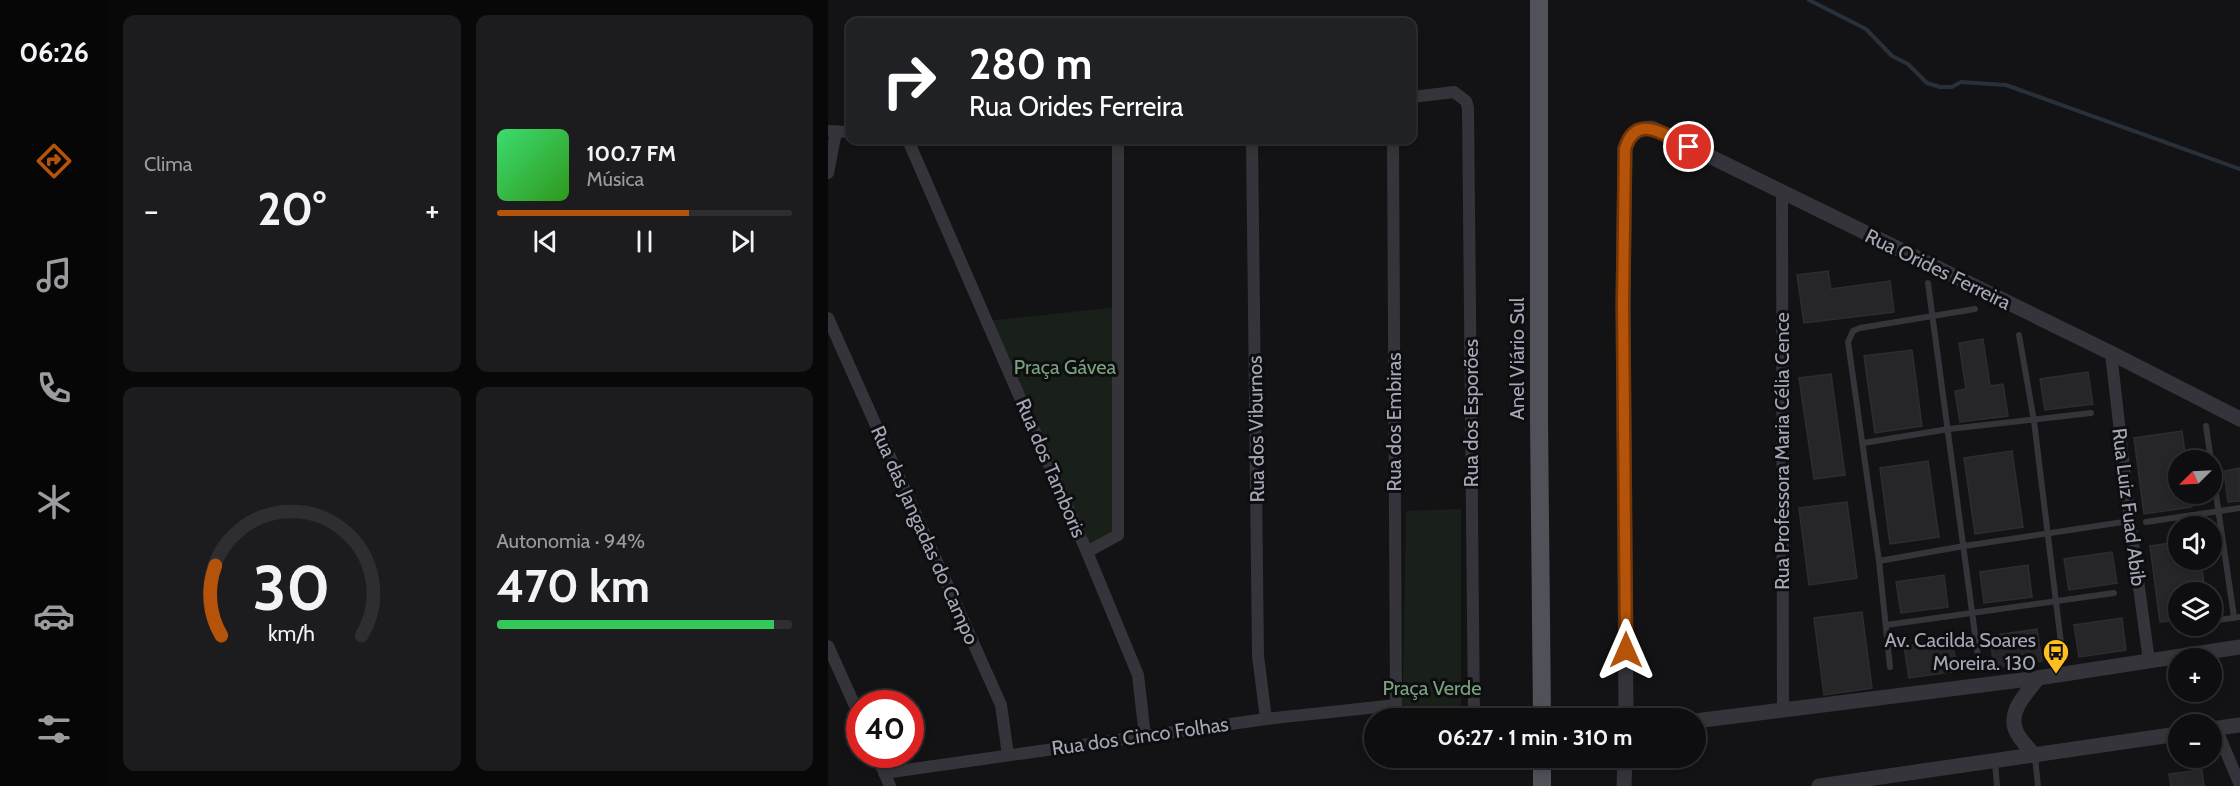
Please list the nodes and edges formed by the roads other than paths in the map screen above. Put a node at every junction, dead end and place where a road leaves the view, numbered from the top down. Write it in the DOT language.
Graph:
graph roads {
  1 [pos="1539,0"];
  2 [pos="1416,97"];
  3 [pos="832,132"];
  4 [pos="910,144"];
  5 [pos="1118,144"];
  6 [pos="1252,144"];
  7 [pos="1393,144"];
  8 [pos="828,173"];
  9 [pos="1782,193"];
  10 [pos="1928,283"];
  11 [pos="1975,309"];
  12 [pos="1934,316"];
  13 [pos="828,318"];
  14 [pos="2019,335"];
  15 [pos="2111,353"];
  16 [pos="2091,413"];
  17 [pos="2240,419"];
  18 [pos="2034,421"];
  19 [pos="2206,426"];
  20 [pos="1949,429"];
  21 [pos="1863,443"];
  22 [pos="2240,508"];
  23 [pos="2219,511"];
  24 [pos="2130,521"];
  25 [pos="2146,522"];
  26 [pos="2048,535"];
  27 [pos="1964,546"];
  28 [pos="1087,552"];
  29 [pos="1879,561"];
  30 [pos="2114,593"];
  31 [pos="2056,601"];
  32 [pos="1973,612"];
  33 [pos="2237,617"];
  34 [pos="2222,619"];
  35 [pos="1886,625"];
  36 [pos="828,646"];
  37 [pos="2240,647"];
  38 [pos="2062,651"];
  39 [pos="2149,661"];
  40 [pos="1979,664"];
  41 [pos="1890,667"];
  42 [pos="2038,678"];
  43 [pos="848,690"];
  44 [pos="1396,705"];
  45 [pos="1473,708"];
  46 [pos="1542,708"];
  47 [pos="1626,708"];
  48 [pos="1783,710"];
  49 [pos="1266,718"];
  50 [pos="1706,720"];
  51 [pos="2240,725"];
  52 [pos="2222,728"];
  53 [pos="1145,736"];
  54 [pos="2168,736"];
  55 [pos="2222,748"];
  56 [pos="1008,755"];
  57 [pos="2035,756"];
  58 [pos="1995,761"];
  59 [pos="882,768"];
  60 [pos="1542,768"];
  61 [pos="1625,768"];
  62 [pos="884,773"];
  63 [pos="1543,785"];
  64 [pos="2240,785"];
  65 [pos="890,786"];
  66 [pos="1624,786"];
  67 [pos="1819,786"];
  68 [pos="1997,786"];
  69 [pos="2038,786"];
  1 -- 46 [label="main road, Anel Viário Sul"];
  2 -- 45 [label="street, Rua dos Esporões"];
  3 -- 8 [label="street"];
  4 -- 28 [label="street, Rua dos Tamboris"];
  5 -- 28 [label="street"];
  6 -- 49 [label="street, Rua dos Viburnos"];
  7 -- 44 [label="street, Rua dos Embiras"];
  9 -- 15 [label="street, Rua Orides Ferreira"];
  9 -- 47 [label="street, Rua Orides Ferreira"];
  9 -- 48 [label="street, Rua Professora Maria Célia Cence"];
  10 -- 12 [label="lane"];
  11 -- 12 [label="lane"];
  12 -- 20 [label="lane"];
  12 -- 21 [label="lane"];
  13 -- 56 [label="street, Rua das Jangadas do Campo"];
  14 -- 18 [label="lane"];
  15 -- 17 [label="street, Rua Orides Ferreira"];
  15 -- 24 [label="street, Rua Luiz Fuad Abib"];
  16 -- 18 [label="lane"];
  18 -- 20 [label="lane"];
  18 -- 26 [label="lane"];
  19 -- 23 [label="lane"];
  20 -- 21 [label="lane"];
  20 -- 27 [label="lane"];
  21 -- 29 [label="lane"];
  22 -- 23 [label="lane"];
  23 -- 25 [label="lane"];
  23 -- 33 [label="lane"];
  24 -- 26 [label="lane"];
  24 -- 39 [label="street, Rua Luiz Fuad Abib"];
  26 -- 27 [label="lane"];
  26 -- 31 [label="lane"];
  27 -- 29 [label="lane"];
  27 -- 32 [label="lane"];
  28 -- 53 [label="street, Rua dos Tamboris"];
  29 -- 35 [label="lane"];
  30 -- 31 [label="lane"];
  31 -- 32 [label="lane"];
  31 -- 38 [label="lane"];
  32 -- 35 [label="lane"];
  32 -- 40 [label="lane"];
  33 -- 34 [label="lane"];
  35 -- 41 [label="lane"];
  36 -- 43 [label="street"];
  37 -- 39 [label="street"];
  39 -- 42 [label="street"];
  42 -- 48 [label="street"];
  42 -- 57 [label="street"];
  44 -- 49 [label="street, Rua dos Cinco Folhas"];
  48 -- 50 [label="street"];
  49 -- 53 [label="street, Rua dos Cinco Folhas"];
  51 -- 52 [label="street"];
  53 -- 56 [label="street, Rua dos Cinco Folhas"];
  54 -- 57 [label="street"];
  55 -- 64 [label="street"];
  56 -- 62 [label="street, Rua dos Cinco Folhas"];
  57 -- 58 [label="street"];
  57 -- 69 [label="lane"];
  58 -- 67 [label="street"];
  58 -- 68 [label="lane"];
  59 -- 62 [label="street"];
  60 -- 63 [label="main road"];
  61 -- 66 [label="street"];
  62 -- 65 [label="street"];
}
